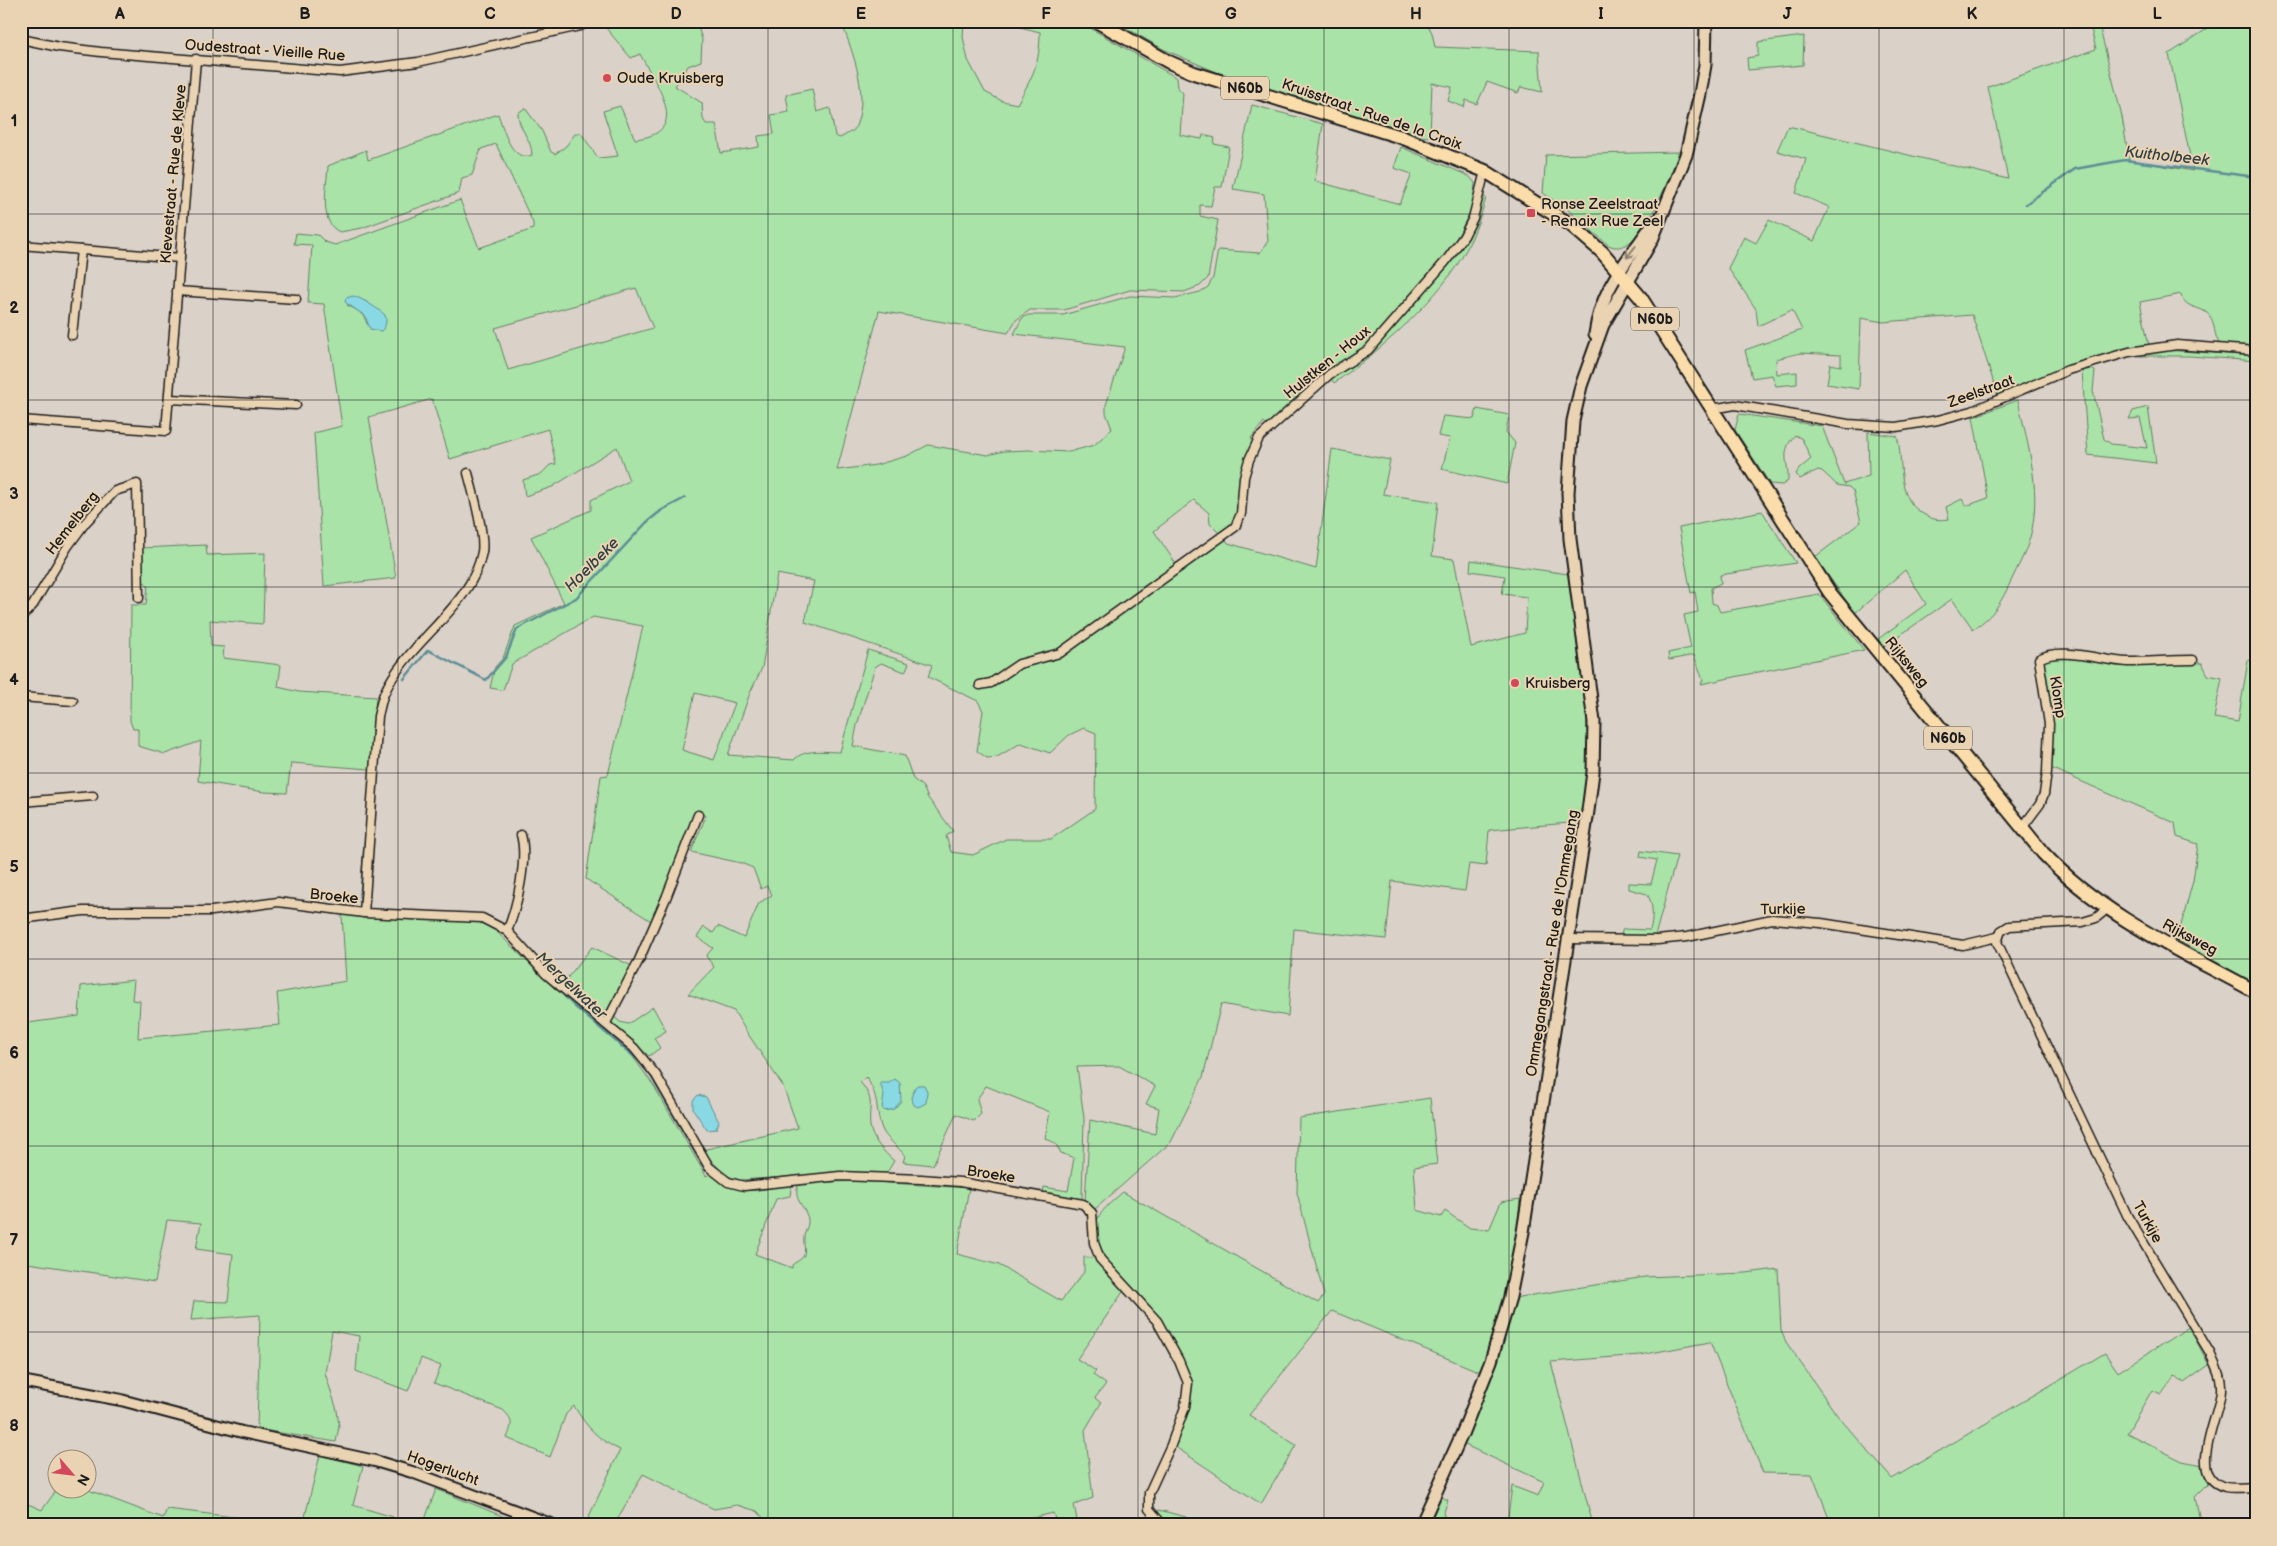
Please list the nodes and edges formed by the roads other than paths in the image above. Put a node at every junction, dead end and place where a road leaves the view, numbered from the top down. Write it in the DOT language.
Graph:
graph roads {
  1 [pos="592,21"];
  2 [pos="1096,21"];
  3 [pos="1706,21"];
  4 [pos="21,39"];
  5 [pos="196,59"];
  6 [pos="1486,170"];
  7 [pos="1665,206"];
  8 [pos="21,245"];
  9 [pos="80,250"];
  10 [pos="180,258"];
  11 [pos="1618,270"];
  12 [pos="1629,284"];
  13 [pos="177,291"];
  14 [pos="296,299"];
  15 [pos="72,335"];
  16 [pos="2256,351"];
  17 [pos="1593,352"];
  18 [pos="169,399"];
  19 [pos="296,405"];
  20 [pos="1712,409"];
  21 [pos="21,420"];
  22 [pos="468,473"];
  23 [pos="139,598"];
  24 [pos="21,617"];
  25 [pos="2193,660"];
  26 [pos="980,685"];
  27 [pos="21,697"];
  28 [pos="73,701"];
  29 [pos="93,796"];
  30 [pos="21,802"];
  31 [pos="698,815"];
  32 [pos="2022,828"];
  33 [pos="521,835"];
  34 [pos="2106,909"];
  35 [pos="364,913"];
  36 [pos="21,920"];
  37 [pos="507,931"];
  38 [pos="1997,937"];
  39 [pos="1568,939"];
  40 [pos="2256,992"];
  41 [pos="606,1024"];
  42 [pos="21,1381"];
  43 [pos="2256,1486"];
  44 [pos="553,1525"];
  45 [pos="1162,1525"];
  46 [pos="1421,1525"];
  1 -- 5 [label="street, Oudestraat - Vieille Rue"];
  2 -- 6 [label="main road, Kruisstraat - Rue de la Croix / N60b"];
  3 -- 7 [label="main road"];
  4 -- 5 [label="street, Oudestraat - Vieille Rue"];
  5 -- 10 [label="street, Klevestraat - Rue de Kleve"];
  6 -- 11 [label="main road, Kruisstraat - Rue de la Croix / N60b"];
  6 -- 26 [label="street, Hulstken - Houx"];
  7 -- 11 [label="main road, Ommegangstraat - Rue de l'Ommegang, one-way"];
  7 -- 12 [label="main road, Ommegangstraat - Rue de l'Ommegang"];
  8 -- 9 [label="street"];
  9 -- 10 [label="street"];
  9 -- 15 [label="street"];
  10 -- 13 [label="street, Klevestraat - Rue de Kleve"];
  11 -- 12 [label="main road, Rijksweg / N60b"];
  11 -- 17 [label="main road, Ommegangstraat - Rue de l'Ommegang"];
  12 -- 17 [label="main road, Ommegangstraat - Rue de l'Ommegang"];
  12 -- 20 [label="main road, Rijksweg / N60b"];
  13 -- 14 [label="street"];
  13 -- 18 [label="street, Klevestraat - Rue de Kleve"];
  16 -- 20 [label="street, Zeelstraat"];
  17 -- 39 [label="main road, Ommegangstraat - Rue de l'Ommegang"];
  18 -- 19 [label="street"];
  18 -- 21 [label="street, Klevestraat - Rue de Kleve"];
  20 -- 32 [label="main road, Rijksweg / N60b"];
  22 -- 35 [label="street"];
  23 -- 24 [label="street, Hemelberg"];
  25 -- 32 [label="street, Klomp"];
  27 -- 28 [label="street"];
  29 -- 30 [label="street"];
  31 -- 41 [label="street"];
  32 -- 34 [label="main road, Rijksweg / N60b"];
  33 -- 37 [label="street"];
  34 -- 38 [label="street, Turkije"];
  34 -- 40 [label="main road, Rijksweg / N60b"];
  35 -- 36 [label="street, Broeke"];
  35 -- 37 [label="street, Broeke"];
  37 -- 41 [label="street, Broeke"];
  38 -- 39 [label="street, Turkije"];
  38 -- 43 [label="street, Turkije"];
  39 -- 46 [label="main road, Ommegangstraat - Rue de l'Ommegang"];
  41 -- 45 [label="street, Broeke"];
  42 -- 44 [label="street, Hogerlucht"];
}
